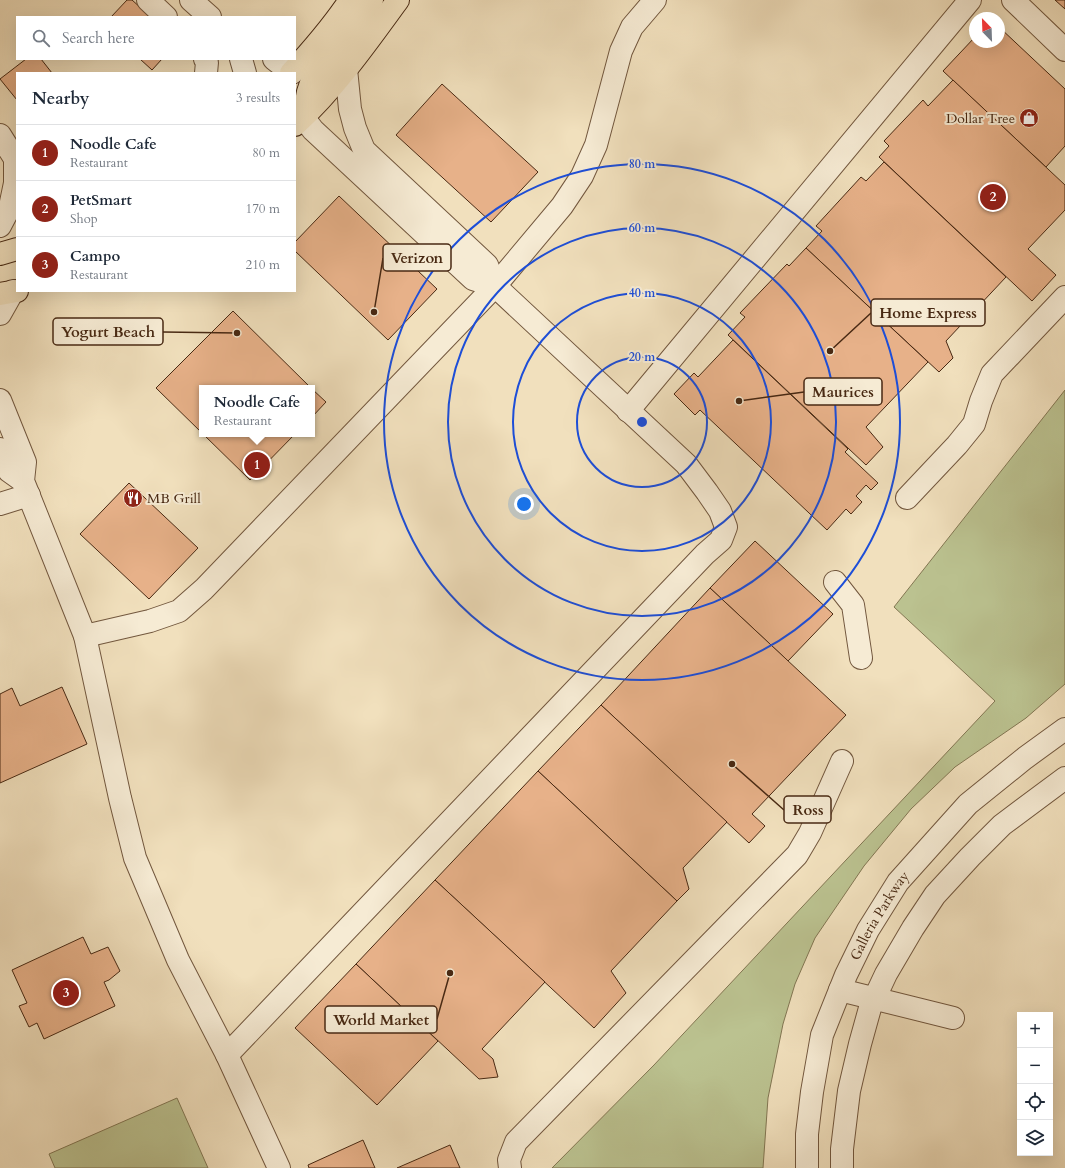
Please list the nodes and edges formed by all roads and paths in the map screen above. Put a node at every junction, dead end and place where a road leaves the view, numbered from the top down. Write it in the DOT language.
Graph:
graph roads {
  1 [pos="148,0"];
  2 [pos="191,0"];
  3 [pos="350,0"];
  4 [pos="372,0"];
  5 [pos="398,0"];
  6 [pos="655,0"];
  7 [pos="970,0"];
  8 [pos="1012,0"];
  9 [pos="165,16"];
  10 [pos="209,16"];
  11 [pos="1065,50"];
  12 [pos="206,60"];
  13 [pos="241,60"];
  14 [pos="275,60"];
  15 [pos="346,69"];
  16 [pos="206,72"];
  17 [pos="245,72"];
  18 [pos="291,72"];
  19 [pos="293,72"];
  20 [pos="299,121"];
  21 [pos="0,135"];
  22 [pos="16,160"];
  23 [pos="0,226"];
  24 [pos="16,249"];
  25 [pos="0,254"];
  26 [pos="496,286"];
  27 [pos="10,292"];
  28 [pos="1065,297"];
  29 [pos="0,314"];
  30 [pos="0,400"];
  31 [pos="628,411"];
  32 [pos="0,449"];
  33 [pos="26,488"];
  34 [pos="907,498"];
  35 [pos="0,504"];
  36 [pos="835,582"];
  37 [pos="85,636"];
  38 [pos="861,658"];
  39 [pos="1065,729"];
  40 [pos="842,761"];
  41 [pos="1065,778"];
  42 [pos="840,990"];
  43 [pos="874,999"];
  44 [pos="953,1018"];
  45 [pos="227,1055"];
  46 [pos="279,1168"];
  47 [pos="510,1168"];
  48 [pos="807,1168"];
  49 [pos="842,1168"];
  1 -- 9 [label="street"];
  2 -- 10 [label="street"];
  3 -- 19 [label="main road"];
  4 -- 20 [label="main road"];
  5 -- 15 [label="main road"];
  6 -- 26 [label="street"];
  7 -- 31 [label="street"];
  8 -- 11 [label="street"];
  12 -- 16 [label="street"];
  13 -- 17 [label="street"];
  14 -- 18 [label="street"];
  15 -- 20 [label="main road"];
  15 -- 26 [label="street"];
  20 -- 26 [label="street"];
  21 -- 22 [label="street"];
  22 -- 23 [label="street"];
  24 -- 25 [label="main road"];
  26 -- 31 [label="street"];
  26 -- 37 [label="street"];
  27 -- 29 [label="street"];
  28 -- 34 [label="street"];
  30 -- 33 [label="street"];
  31 -- 45 [label="street"];
  32 -- 33 [label="street"];
  33 -- 35 [label="street"];
  33 -- 37 [label="street"];
  36 -- 38 [label="street"];
  37 -- 45 [label="street"];
  39 -- 42 [label="street, Galleria Parkway"];
  40 -- 47 [label="street"];
  41 -- 43 [label="street"];
  42 -- 43 [label="street"];
  42 -- 48 [label="street, Galleria Parkway"];
  43 -- 44 [label="street"];
  43 -- 49 [label="street"];
  45 -- 46 [label="street"];
}
